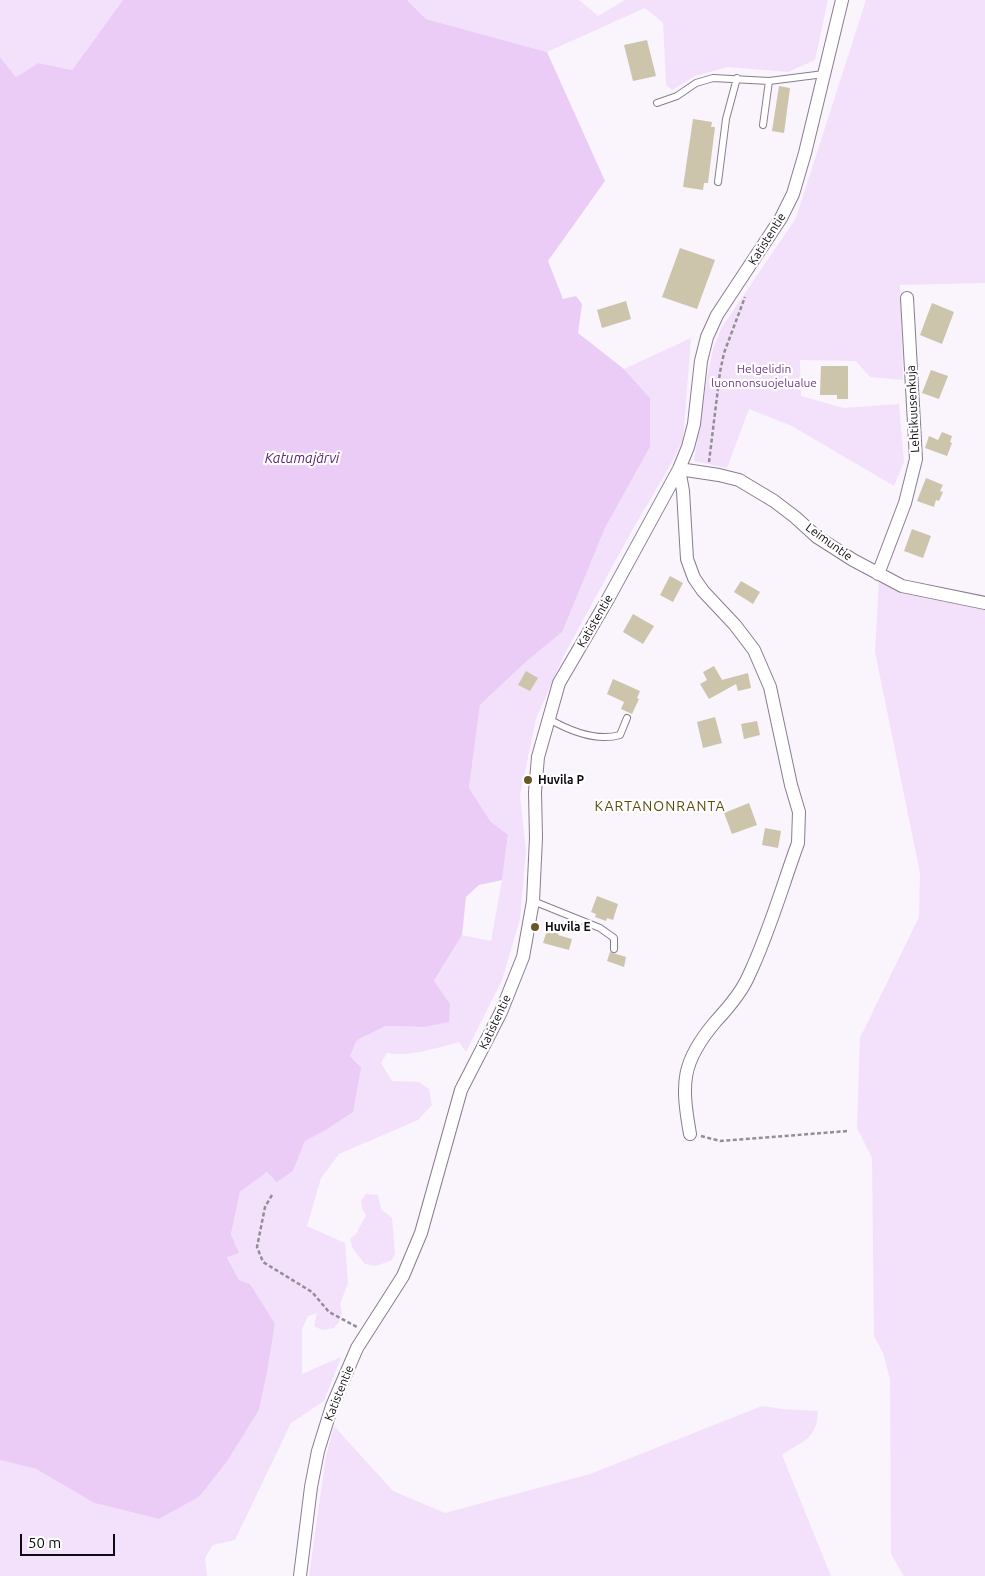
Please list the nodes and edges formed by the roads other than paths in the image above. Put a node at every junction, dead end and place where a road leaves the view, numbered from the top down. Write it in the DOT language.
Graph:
graph roads {
  1 [pos="842,0"];
  2 [pos="824,74"];
  3 [pos="736,78"];
  4 [pos="769,81"];
  5 [pos="656,103"];
  6 [pos="763,125"];
  7 [pos="718,182"];
  8 [pos="908,298"];
  9 [pos="679,469"];
  10 [pos="878,574"];
  11 [pos="985,603"];
  12 [pos="549,718"];
  13 [pos="627,718"];
  14 [pos="533,901"];
  15 [pos="614,949"];
  16 [pos="690,1134"];
  17 [pos="300,1576"];
  1 -- 2 [label="street, Katistentie"];
  2 -- 4 [label="lane"];
  2 -- 9 [label="street, Katistentie"];
  3 -- 4 [label="lane"];
  3 -- 5 [label="lane"];
  3 -- 7 [label="lane"];
  4 -- 6 [label="lane"];
  8 -- 10 [label="street, Lehtikuusenkuja"];
  9 -- 10 [label="street, Leimuntie"];
  9 -- 12 [label="street, Katistentie"];
  9 -- 16 [label="street"];
  10 -- 11 [label="street, Leimuntie"];
  12 -- 13 [label="lane"];
  12 -- 14 [label="street, Katistentie"];
  14 -- 15 [label="lane"];
  14 -- 17 [label="street, Katistentie"];
}
